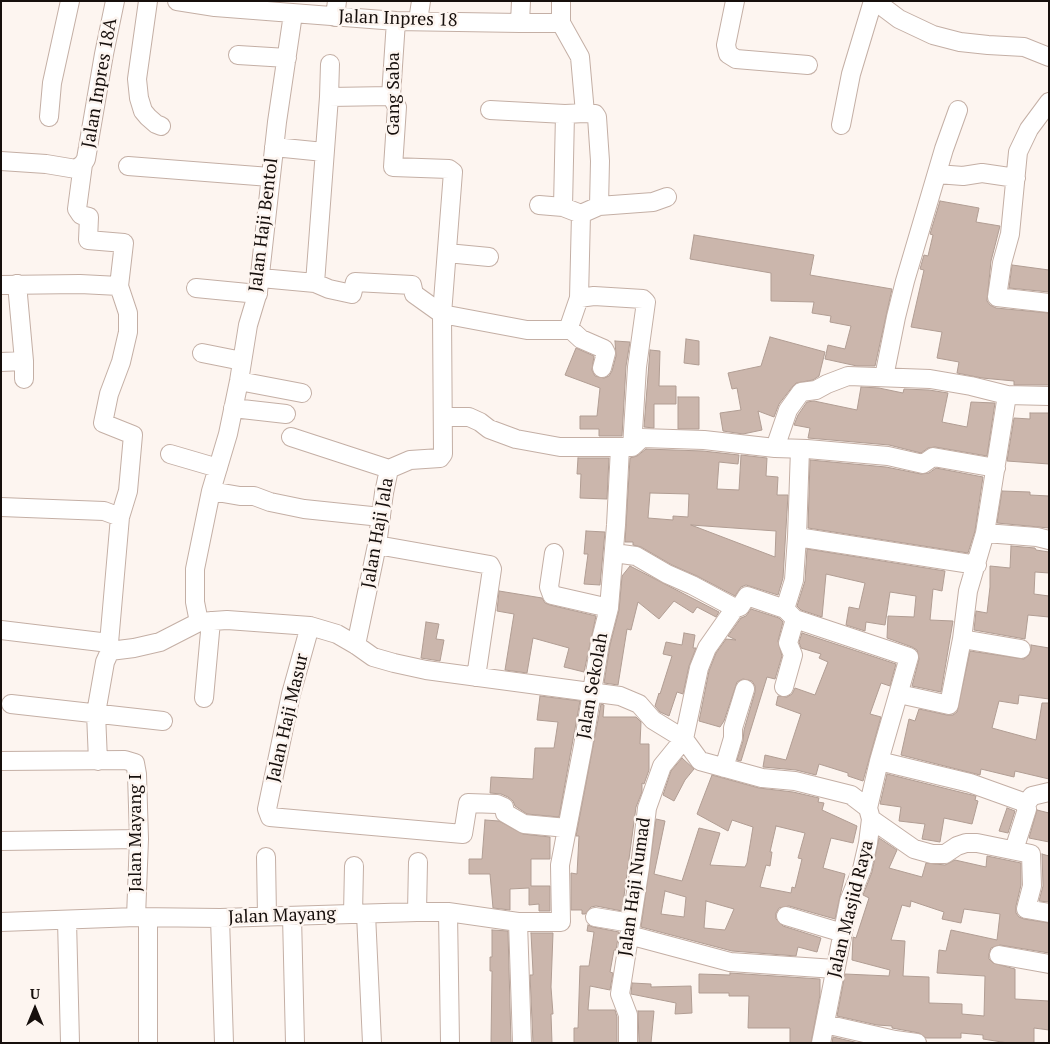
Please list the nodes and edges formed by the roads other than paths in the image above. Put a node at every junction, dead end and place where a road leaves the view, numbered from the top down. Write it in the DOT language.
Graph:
graph roads {
  1 [pos="70,1"];
  2 [pos="115,1"];
  3 [pos="178,1"];
  4 [pos="421,1"];
  5 [pos="521,1"];
  6 [pos="561,1"];
  7 [pos="735,1"];
  8 [pos="874,1"];
  9 [pos="147,4"];
  10 [pos="336,9"];
  11 [pos="293,14"];
  12 [pos="396,21"];
  13 [pos="418,21"];
  14 [pos="561,22"];
  15 [pos="520,24"];
  16 [pos="238,54"];
  17 [pos="1049,57"];
  18 [pos="287,58"];
  19 [pos="330,64"];
  20 [pos="808,65"];
  21 [pos="391,96"];
  22 [pos="329,97"];
  23 [pos="1049,102"];
  24 [pos="490,110"];
  25 [pos="958,110"];
  26 [pos="585,113"];
  27 [pos="565,114"];
  28 [pos="49,117"];
  29 [pos="841,125"];
  30 [pos="161,126"];
  31 [pos="274,147"];
  32 [pos="324,152"];
  33 [pos="1,161"];
  34 [pos="84,164"];
  35 [pos="128,166"];
  36 [pos="394,168"];
  37 [pos="936,174"];
  38 [pos="270,177"];
  39 [pos="1016,178"];
  40 [pos="667,197"];
  41 [pos="539,206"];
  42 [pos="599,206"];
  43 [pos="563,207"];
  44 [pos="581,214"];
  45 [pos="447,253"];
  46 [pos="490,257"];
  47 [pos="314,283"];
  48 [pos="9,285"];
  49 [pos="119,286"];
  50 [pos="259,286"];
  51 [pos="196,288"];
  52 [pos="580,298"];
  53 [pos="1049,303"];
  54 [pos="442,314"];
  55 [pos="569,328"];
  56 [pos="202,353"];
  57 [pos="24,361"];
  58 [pos="242,361"];
  59 [pos="1,362"];
  60 [pos="602,368"];
  61 [pos="884,377"];
  62 [pos="24,379"];
  63 [pos="239,381"];
  64 [pos="302,393"];
  65 [pos="1007,395"];
  66 [pos="1049,396"];
  67 [pos="233,408"];
  68 [pos="286,414"];
  69 [pos="444,417"];
  70 [pos="291,437"];
  71 [pos="626,448"];
  72 [pos="775,448"];
  73 [pos="800,449"];
  74 [pos="170,454"];
  75 [pos="218,468"];
  76 [pos="996,468"];
  77 [pos="390,469"];
  78 [pos="211,491"];
  79 [pos="1,507"];
  80 [pos="120,517"];
  81 [pos="381,517"];
  82 [pos="985,533"];
  83 [pos="797,537"];
  84 [pos="1049,540"];
  85 [pos="377,545"];
  86 [pos="554,553"];
  87 [pos="614,554"];
  88 [pos="977,565"];
  89 [pos="609,608"];
  90 [pos="735,608"];
  91 [pos="790,614"];
  92 [pos="205,621"];
  93 [pos="310,626"];
  94 [pos="1,630"];
  95 [pos="962,639"];
  96 [pos="356,645"];
  97 [pos="110,647"];
  98 [pos="1020,649"];
  99 [pos="476,677"];
  100 [pos="784,687"];
  101 [pos="745,689"];
  102 [pos="592,693"];
  103 [pos="899,694"];
  104 [pos="204,698"];
  105 [pos="11,704"];
  106 [pos="96,713"];
  107 [pos="163,721"];
  108 [pos="684,739"];
  109 [pos="879,760"];
  110 [pos="1,761"];
  111 [pos="98,762"];
  112 [pos="724,768"];
  113 [pos="1049,792"];
  114 [pos="1026,804"];
  115 [pos="869,814"];
  116 [pos="567,828"];
  117 [pos="139,839"];
  118 [pos="1,840"];
  119 [pos="1014,850"];
  120 [pos="266,857"];
  121 [pos="418,862"];
  122 [pos="354,866"];
  123 [pos="417,912"];
  124 [pos="448,912"];
  125 [pos="359,914"];
  126 [pos="1049,914"];
  127 [pos="268,916"];
  128 [pos="292,916"];
  129 [pos="786,916"];
  130 [pos="596,917"];
  131 [pos="142,918"];
  132 [pos="220,918"];
  133 [pos="67,920"];
  134 [pos="1,922"];
  135 [pos="518,922"];
  136 [pos="561,922"];
  137 [pos="630,929"];
  138 [pos="843,934"];
  139 [pos="999,955"];
  140 [pos="1049,964"];
  141 [pos="835,969"];
  142 [pos="825,1024"];
  143 [pos="895,1041"];
  144 [pos="70,1043"];
  145 [pos="148,1043"];
  146 [pos="224,1043"];
  147 [pos="295,1043"];
  148 [pos="372,1043"];
  149 [pos="450,1043"];
  150 [pos="522,1043"];
  151 [pos="628,1043"];
  152 [pos="821,1043"];
  153 [pos="917,1043"];
  1 -- 28 [label="street"];
  2 -- 34 [label="street, Jalan Inpres 18A"];
  3 -- 11 [label="street, Jalan Inpres 18"];
  4 -- 13 [label="street"];
  5 -- 15 [label="street"];
  6 -- 14 [label="street"];
  7 -- 20 [label="street"];
  8 -- 17 [label="street"];
  8 -- 29 [label="street"];
  9 -- 30 [label="street"];
  10 -- 11 [label="street, Jalan Inpres 18"];
  10 -- 12 [label="street, Jalan Inpres 18"];
  11 -- 18 [label="street, Jalan Haji Bentol"];
  12 -- 13 [label="street, Jalan Inpres 18"];
  12 -- 21 [label="street, Gang Saba"];
  13 -- 15 [label="street, Jalan Inpres 18"];
  14 -- 15 [label="street, Jalan Inpres 18"];
  14 -- 26 [label="street"];
  16 -- 18 [label="street"];
  18 -- 31 [label="street, Jalan Haji Bentol"];
  19 -- 22 [label="street"];
  21 -- 22 [label="street"];
  21 -- 36 [label="street, Gang Saba"];
  22 -- 32 [label="street"];
  23 -- 39 [label="street"];
  24 -- 27 [label="street"];
  25 -- 37 [label="street"];
  26 -- 27 [label="street"];
  26 -- 42 [label="street"];
  27 -- 43 [label="street"];
  31 -- 32 [label="street"];
  31 -- 38 [label="street, Jalan Haji Bentol"];
  32 -- 47 [label="street"];
  33 -- 34 [label="street"];
  34 -- 49 [label="street, Jalan Inpres 18A"];
  35 -- 38 [label="street"];
  36 -- 45 [label="street, Jalan Haji Jala"];
  37 -- 39 [label="street"];
  37 -- 61 [label="street"];
  38 -- 50 [label="street, Jalan Haji Bentol"];
  39 -- 53 [label="street"];
  40 -- 42 [label="street"];
  41 -- 43 [label="street"];
  42 -- 44 [label="street"];
  43 -- 44 [label="street"];
  44 -- 52 [label="street"];
  45 -- 46 [label="street"];
  45 -- 54 [label="street, Jalan Haji Jala"];
  47 -- 50 [label="street"];
  47 -- 54 [label="street"];
  48 -- 49 [label="street"];
  48 -- 57 [label="street"];
  49 -- 80 [label="street"];
  50 -- 51 [label="street"];
  50 -- 58 [label="street, Jalan Haji Bentol"];
  52 -- 55 [label="street"];
  52 -- 71 [label="street, Jalan Sekolah"];
  54 -- 55 [label="street"];
  54 -- 69 [label="street, Jalan Haji Jala"];
  55 -- 60 [label="street"];
  56 -- 58 [label="street"];
  57 -- 59 [label="street"];
  57 -- 62 [label="street"];
  58 -- 63 [label="street, Jalan Haji Bentol"];
  61 -- 65 [label="street"];
  61 -- 72 [label="street"];
  63 -- 64 [label="street"];
  63 -- 67 [label="street, Jalan Haji Bentol"];
  65 -- 66 [label="street"];
  65 -- 76 [label="street"];
  67 -- 68 [label="street"];
  67 -- 75 [label="street, Jalan Haji Bentol"];
  69 -- 71 [label="street"];
  69 -- 77 [label="street, Jalan Haji Jala"];
  70 -- 77 [label="street"];
  71 -- 72 [label="street"];
  71 -- 87 [label="street, Jalan Sekolah"];
  72 -- 73 [label="street"];
  73 -- 76 [label="street"];
  73 -- 83 [label="street"];
  74 -- 75 [label="street"];
  75 -- 78 [label="street, Jalan Haji Bentol"];
  76 -- 82 [label="street"];
  77 -- 81 [label="street, Jalan Haji Jala"];
  78 -- 81 [label="street"];
  78 -- 92 [label="street, Jalan Haji Bentol"];
  79 -- 80 [label="street"];
  80 -- 97 [label="street"];
  81 -- 85 [label="street, Jalan Haji Jala"];
  82 -- 84 [label="street"];
  82 -- 88 [label="street"];
  83 -- 88 [label="street"];
  83 -- 91 [label="street"];
  85 -- 96 [label="street, Jalan Haji Jala"];
  85 -- 99 [label="street"];
  86 -- 89 [label="street"];
  87 -- 89 [label="street, Jalan Sekolah"];
  87 -- 90 [label="street"];
  88 -- 95 [label="street"];
  89 -- 102 [label="street, Jalan Sekolah"];
  90 -- 91 [label="street"];
  90 -- 108 [label="street"];
  91 -- 100 [label="street"];
  91 -- 103 [label="street, Jalan Masjid Raya"];
  92 -- 93 [label="street"];
  92 -- 97 [label="street"];
  92 -- 104 [label="street, Jalan Haji Bentol"];
  93 -- 96 [label="street"];
  93 -- 116 [label="street, Jalan Haji Masur"];
  94 -- 97 [label="street"];
  95 -- 98 [label="street"];
  95 -- 103 [label="street"];
  96 -- 99 [label="street"];
  97 -- 106 [label="street"];
  99 -- 102 [label="street"];
  101 -- 112 [label="street"];
  102 -- 108 [label="street"];
  102 -- 116 [label="street, Jalan Sekolah"];
  103 -- 109 [label="street, Jalan Masjid Raya"];
  105 -- 106 [label="street"];
  106 -- 107 [label="street"];
  106 -- 111 [label="street"];
  108 -- 112 [label="street"];
  108 -- 137 [label="street, Jalan Haji Numad"];
  109 -- 114 [label="street"];
  109 -- 115 [label="street, Jalan Masjid Raya"];
  110 -- 111 [label="street, Jalan Mayang I"];
  111 -- 117 [label="street, Jalan Mayang I"];
  112 -- 115 [label="street"];
  113 -- 114 [label="street"];
  114 -- 119 [label="street"];
  115 -- 119 [label="street"];
  115 -- 138 [label="street, Jalan Masjid Raya"];
  116 -- 136 [label="street, Jalan Sekolah"];
  117 -- 118 [label="street"];
  117 -- 131 [label="street, Jalan Mayang I"];
  119 -- 126 [label="street"];
  120 -- 127 [label="street"];
  121 -- 123 [label="street"];
  122 -- 125 [label="street"];
  123 -- 124 [label="street, Jalan Mayang"];
  123 -- 125 [label="street, Jalan Mayang"];
  124 -- 135 [label="street, Jalan Mayang"];
  124 -- 149 [label="street"];
  125 -- 128 [label="street, Jalan Mayang"];
  125 -- 148 [label="street"];
  127 -- 128 [label="street, Jalan Mayang"];
  127 -- 132 [label="street, Jalan Mayang"];
  128 -- 147 [label="street"];
  129 -- 138 [label="street"];
  130 -- 137 [label="street"];
  131 -- 132 [label="street, Jalan Mayang"];
  131 -- 133 [label="street, Jalan Mayang"];
  131 -- 145 [label="street, Jalan Mayang I"];
  132 -- 146 [label="street"];
  133 -- 134 [label="street, Jalan Mayang"];
  133 -- 144 [label="street"];
  135 -- 136 [label="street, Jalan Mayang"];
  135 -- 150 [label="street"];
  137 -- 141 [label="street"];
  137 -- 151 [label="street, Jalan Haji Numad"];
  138 -- 141 [label="street, Jalan Masjid Raya"];
  139 -- 140 [label="street"];
  141 -- 142 [label="street, Jalan Masjid Raya"];
  142 -- 143 [label="street"];
  142 -- 152 [label="street, Jalan Masjid Raya"];
  143 -- 153 [label="street"];
}
